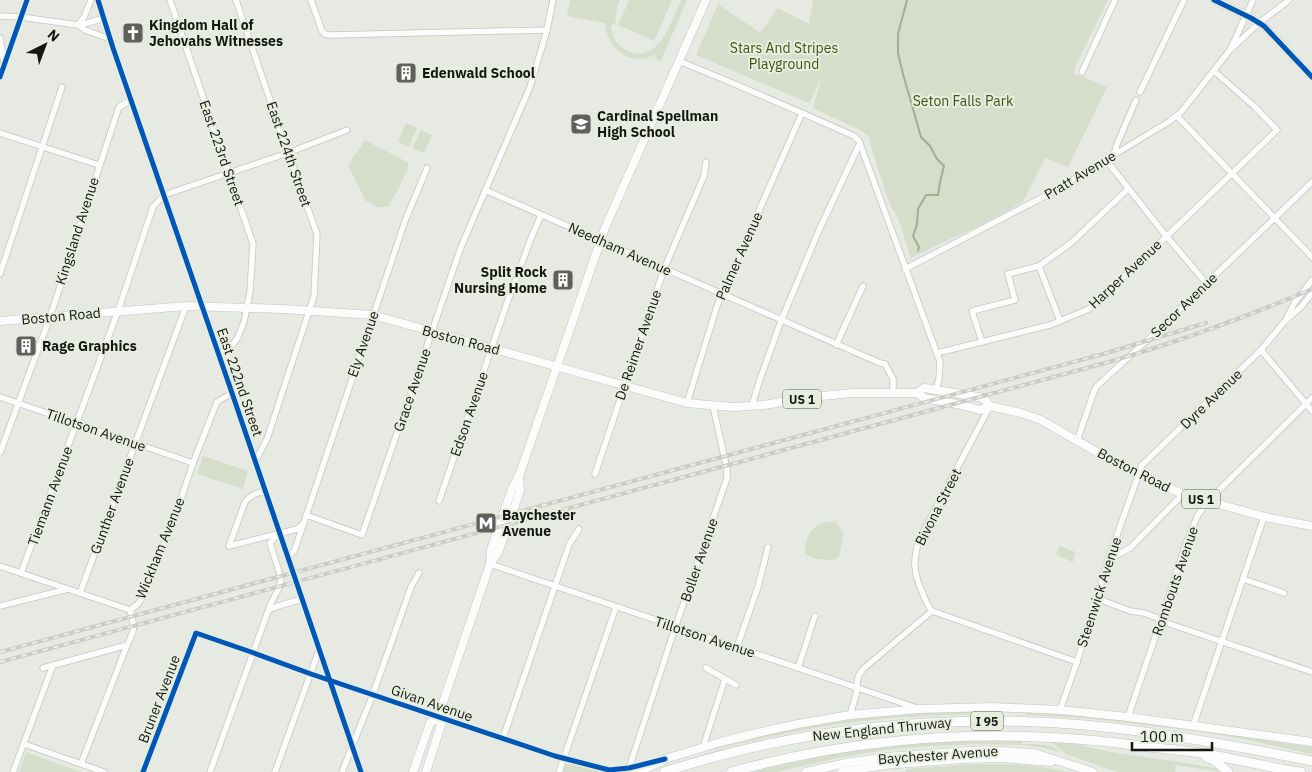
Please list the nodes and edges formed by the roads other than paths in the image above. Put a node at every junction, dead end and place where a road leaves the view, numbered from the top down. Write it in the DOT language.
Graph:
graph roads {
  1 [pos="27,0"];
  2 [pos="91,0"];
  3 [pos="98,0"];
  4 [pos="170,0"];
  5 [pos="236,0"];
  6 [pos="311,0"];
  7 [pos="553,0"];
  8 [pos="706,0"];
  9 [pos="1115,0"];
  10 [pos="1184,0"];
  11 [pos="1214,0"];
  12 [pos="1253,0"];
  13 [pos="1289,0"];
  14 [pos="0,16"];
  15 [pos="1246,16"];
  16 [pos="21,17"];
  17 [pos="104,18"];
  18 [pos="1259,23"];
  19 [pos="78,25"];
  20 [pos="548,30"];
  21 [pos="0,38"];
  22 [pos="110,38"];
  23 [pos="1230,50"];
  24 [pos="679,61"];
  25 [pos="4,65"];
  26 [pos="1214,71"];
  27 [pos="1082,72"];
  28 [pos="1312,77"];
  29 [pos="0,78"];
  30 [pos="62,87"];
  31 [pos="1140,92"];
  32 [pos="131,100"];
  33 [pos="1136,100"];
  34 [pos="802,113"];
  35 [pos="1177,116"];
  36 [pos="346,130"];
  37 [pos="0,133"];
  38 [pos="860,143"];
  39 [pos="42,147"];
  40 [pos="288,154"];
  41 [pos="1114,155"];
  42 [pos="1106,160"];
  43 [pos="706,162"];
  44 [pos="99,165"];
  45 [pos="427,168"];
  46 [pos="228,172"];
  47 [pos="1232,173"];
  48 [pos="1312,182"];
  49 [pos="1128,189"];
  50 [pos="485,190"];
  51 [pos="164,195"];
  52 [pos="541,214"];
  53 [pos="1274,218"];
  54 [pos="1167,236"];
  55 [pos="601,241"];
  56 [pos="1312,257"];
  57 [pos="1039,266"];
  58 [pos="664,269"];
  59 [pos="905,269"];
  60 [pos="0,274"];
  61 [pos="1312,280"];
  62 [pos="1206,283"];
  63 [pos="863,286"];
  64 [pos="722,294"];
  65 [pos="1311,294"];
  66 [pos="186,306"];
  67 [pos="202,306"];
  68 [pos="247,308"];
  69 [pos="118,311"];
  70 [pos="309,311"];
  71 [pos="373,315"];
  72 [pos="50,317"];
  73 [pos="0,321"];
  74 [pos="781,321"];
  75 [pos="1060,321"];
  76 [pos="1284,322"];
  77 [pos="432,331"];
  78 [pos="982,342"];
  79 [pos="836,345"];
  80 [pos="491,348"];
  81 [pos="1261,350"];
  82 [pos="218,352"];
  83 [pos="937,353"];
  84 [pos="558,367"];
  85 [pos="624,385"];
  86 [pos="936,390"];
  87 [pos="893,392"];
  88 [pos="232,393"];
  89 [pos="918,393"];
  90 [pos="0,397"];
  91 [pos="1312,398"];
  92 [pos="688,402"];
  93 [pos="19,403"];
  94 [pos="1306,404"];
  95 [pos="713,406"];
  96 [pos="752,406"];
  97 [pos="990,406"];
  98 [pos="1312,411"];
  99 [pos="77,423"];
  100 [pos="1077,441"];
  101 [pos="135,443"];
  102 [pos="0,453"];
  103 [pos="256,462"];
  104 [pos="192,463"];
  105 [pos="594,474"];
  106 [pos="1139,475"];
  107 [pos="265,491"];
  108 [pos="1183,494"];
  109 [pos="440,500"];
  110 [pos="1208,501"];
  111 [pos="306,515"];
  112 [pos="1265,517"];
  113 [pos="304,522"];
  114 [pos="1312,526"];
  115 [pos="579,529"];
  116 [pos="279,533"];
  117 [pos="768,548"];
  118 [pos="288,557"];
  119 [pos="1108,560"];
  120 [pos="490,564"];
  121 [pos="0,566"];
  122 [pos="21,573"];
  123 [pos="419,573"];
  124 [pos="1243,579"];
  125 [pos="555,587"];
  126 [pos="68,589"];
  127 [pos="80,593"];
  128 [pos="1284,593"];
  129 [pos="1096,598"];
  130 [pos="302,599"];
  131 [pos="0,606"];
  132 [pos="616,608"];
  133 [pos="130,610"];
  134 [pos="269,610"];
  135 [pos="932,611"];
  136 [pos="815,616"];
  137 [pos="1161,620"];
  138 [pos="675,628"];
  139 [pos="196,634"];
  140 [pos="1221,641"];
  141 [pos="127,645"];
  142 [pos="737,648"];
  143 [pos="319,650"];
  144 [pos="254,653"];
  145 [pos="1077,662"];
  146 [pos="54,665"];
  147 [pos="43,668"];
  148 [pos="706,668"];
  149 [pos="798,668"];
  150 [pos="1312,672"];
  151 [pos="311,674"];
  152 [pos="725,679"];
  153 [pos="329,680"];
  154 [pos="736,685"];
  155 [pos="856,687"];
  156 [pos="373,694"];
  157 [pos="920,709"];
  158 [pos="1060,710"];
  159 [pos="850,715"];
  160 [pos="438,717"];
  161 [pos="1128,717"];
  162 [pos="1193,726"];
  163 [pos="503,738"];
  164 [pos="1312,742"];
  165 [pos="24,744"];
  166 [pos="352,747"];
  167 [pos="703,747"];
  168 [pos="1195,753"];
  169 [pos="564,758"];
  170 [pos="664,759"];
  171 [pos="1312,761"];
  172 [pos="1061,762"];
  173 [pos="82,764"];
  174 [pos="633,770"];
  175 [pos="13,772"];
  176 [pos="104,772"];
  177 [pos="143,772"];
  178 [pos="210,772"];
  179 [pos="275,772"];
  180 [pos="342,772"];
  181 [pos="361,772"];
  182 [pos="413,772"];
  183 [pos="426,772"];
  184 [pos="559,772"];
  185 [pos="664,772"];
  186 [pos="731,772"];
  187 [pos="808,772"];
  188 [pos="842,772"];
  189 [pos="1093,772"];
  190 [pos="1228,772"];
  191 [pos="1262,772"];
  192 [pos="1298,772"];
  1 -- 16 [label="street"];
  2 -- 19 [label="street"];
  3 -- 17 [label="street, East 222nd Street"];
  4 -- 46 [label="street, East 223rd Street"];
  5 -- 40 [label="street, East 224th Street"];
  6 -- 20 [label="street"];
  7 -- 20 [label="street"];
  8 -- 24 [label="main road"];
  9 -- 27 [label="street"];
  10 -- 31 [label="street"];
  11 -- 15 [label="main road"];
  12 -- 15 [label="street, Pratt Avenue"];
  13 -- 18 [label="street, Pratt Avenue"];
  14 -- 16 [label="street"];
  15 -- 18 [label="main road"];
  15 -- 23 [label="street, Pratt Avenue"];
  16 -- 19 [label="street"];
  16 -- 25 [label="street"];
  17 -- 19 [label="street"];
  17 -- 22 [label="street, East 222nd Street"];
  18 -- 23 [label="street, Pratt Avenue"];
  18 -- 28 [label="main road"];
  19 -- 22 [label="street"];
  20 -- 50 [label="street"];
  21 -- 25 [label="street"];
  22 -- 32 [label="street, East 222nd Street"];
  23 -- 26 [label="street, Pratt Avenue"];
  24 -- 34 [label="street"];
  24 -- 55 [label="main road"];
  25 -- 29 [label="street"];
  26 -- 35 [label="street, Pratt Avenue"];
  26 -- 47 [label="street, Harper Avenue"];
  30 -- 39 [label="street"];
  32 -- 44 [label="street, Kingsland Avenue"];
  32 -- 51 [label="street, East 222nd Street"];
  33 -- 41 [label="street"];
  34 -- 38 [label="street"];
  34 -- 64 [label="street, Palmer Avenue"];
  35 -- 41 [label="street, Pratt Avenue"];
  35 -- 47 [label="street"];
  36 -- 40 [label="street"];
  37 -- 39 [label="street"];
  38 -- 59 [label="street"];
  38 -- 74 [label="street"];
  39 -- 44 [label="street"];
  39 -- 60 [label="street"];
  40 -- 46 [label="street"];
  40 -- 70 [label="street, East 224th Street"];
  41 -- 42 [label="street, Pratt Avenue"];
  42 -- 49 [label="street"];
  42 -- 59 [label="street, Pratt Avenue"];
  43 -- 58 [label="street, De Reimer Avenue"];
  44 -- 72 [label="street, Kingsland Avenue"];
  45 -- 71 [label="street, Ely Avenue"];
  46 -- 51 [label="street"];
  46 -- 68 [label="street, East 223rd Street"];
  47 -- 53 [label="street"];
  47 -- 54 [label="street, Harper Avenue"];
  48 -- 53 [label="street, Secor Avenue"];
  49 -- 54 [label="street"];
  49 -- 57 [label="street"];
  50 -- 52 [label="street, Needham Avenue"];
  50 -- 77 [label="street, Grace Avenue"];
  51 -- 67 [label="street, East 222nd Street"];
  51 -- 69 [label="street, Tiemann Avenue"];
  52 -- 55 [label="street, Needham Avenue"];
  52 -- 80 [label="street, Edson Avenue"];
  53 -- 56 [label="street"];
  53 -- 62 [label="street, Secor Avenue"];
  54 -- 62 [label="street"];
  54 -- 75 [label="street, Harper Avenue"];
  55 -- 58 [label="street, Needham Avenue"];
  55 -- 84 [label="main road"];
  57 -- 75 [label="street"];
  57 -- 78 [label="street"];
  58 -- 64 [label="street, Needham Avenue"];
  58 -- 85 [label="street, De Reimer Avenue"];
  59 -- 83 [label="street"];
  61 -- 76 [label="street, Dyre Avenue"];
  62 -- 100 [label="street, Secor Avenue"];
  63 -- 79 [label="street"];
  64 -- 74 [label="street, Needham Avenue"];
  64 -- 92 [label="street, Palmer Avenue"];
  65 -- 76 [label="street, Dyre Avenue"];
  66 -- 67 [label="main road, Boston Road / US 1"];
  66 -- 69 [label="main road, Boston Road / US 1"];
  66 -- 101 [label="street, Gunther Avenue"];
  67 -- 68 [label="main road, Boston Road / US 1"];
  67 -- 82 [label="street, East 222nd Street"];
  68 -- 70 [label="main road, Boston Road / US 1"];
  68 -- 82 [label="street"];
  69 -- 72 [label="main road, Boston Road / US 1"];
  69 -- 99 [label="street, Tiemann Avenue"];
  70 -- 71 [label="main road, Boston Road / US 1"];
  70 -- 103 [label="street"];
  71 -- 77 [label="main road, Boston Road / US 1"];
  71 -- 111 [label="street, Ely Avenue"];
  72 -- 73 [label="main road, Boston Road / US 1"];
  72 -- 93 [label="street, Kingsland Avenue"];
  74 -- 79 [label="street, Needham Avenue"];
  74 -- 96 [label="street"];
  75 -- 78 [label="street, Harper Avenue"];
  76 -- 81 [label="street, Dyre Avenue"];
  77 -- 80 [label="main road, Boston Road / US 1"];
  77 -- 111 [label="street, Grace Avenue"];
  78 -- 83 [label="street, Harper Avenue"];
  79 -- 87 [label="street, Needham Avenue"];
  80 -- 84 [label="main road, Boston Road / US 1"];
  80 -- 109 [label="street, Edson Avenue"];
  81 -- 94 [label="street"];
  81 -- 106 [label="street, Dyre Avenue"];
  82 -- 88 [label="street, East 222nd Street"];
  83 -- 86 [label="street"];
  84 -- 85 [label="main road, Boston Road / US 1"];
  84 -- 120 [label="main road"];
  85 -- 92 [label="main road, Boston Road / US 1"];
  85 -- 105 [label="street, De Reimer Avenue"];
  86 -- 89 [label="main road, Boston Road / US 1"];
  86 -- 97 [label="main road, Boston Road / US 1"];
  87 -- 89 [label="main road, Boston Road / US 1"];
  87 -- 96 [label="main road, Boston Road / US 1"];
  88 -- 103 [label="street, East 222nd Street"];
  88 -- 104 [label="street, Wickham Avenue"];
  89 -- 97 [label="main road, Boston Road / US 1"];
  90 -- 93 [label="street, Tillotson Avenue"];
  91 -- 94 [label="street, Rombouts Avenue"];
  92 -- 95 [label="main road, Boston Road / US 1"];
  93 -- 99 [label="street, Tillotson Avenue"];
  93 -- 102 [label="street, Kingsland Avenue"];
  94 -- 98 [label="street"];
  94 -- 110 [label="street, Rombouts Avenue"];
  95 -- 96 [label="main road, Boston Road / US 1"];
  95 -- 138 [label="street, Boller Avenue"];
  97 -- 100 [label="main road, Boston Road / US 1"];
  97 -- 135 [label="street, Bivona Street"];
  99 -- 101 [label="street, Tillotson Avenue"];
  99 -- 122 [label="street, Tiemann Avenue"];
  100 -- 106 [label="main road, Boston Road / US 1"];
  101 -- 104 [label="street, Tillotson Avenue"];
  101 -- 127 [label="street, Gunther Avenue"];
  103 -- 107 [label="street, East 222nd Street"];
  104 -- 133 [label="street, Wickham Avenue"];
  106 -- 108 [label="main road, Boston Road / US 1"];
  106 -- 119 [label="street, Steenwick Avenue"];
  107 -- 116 [label="street, East 222nd Street"];
  107 -- 116 [label="street"];
  108 -- 110 [label="main road, Boston Road / US 1"];
  108 -- 119 [label="street"];
  110 -- 112 [label="main road, Boston Road / US 1"];
  110 -- 137 [label="street, Rombouts Avenue"];
  111 -- 113 [label="street, Ely Avenue"];
  112 -- 114 [label="main road, Boston Road / US 1"];
  112 -- 124 [label="street"];
  113 -- 116 [label="street"];
  113 -- 118 [label="street, Ely Avenue"];
  115 -- 125 [label="street"];
  116 -- 118 [label="street, East 222nd Street"];
  116 -- 134 [label="street"];
  117 -- 142 [label="street"];
  118 -- 130 [label="street, East 222nd Street"];
  119 -- 129 [label="street, Steenwick Avenue"];
  120 -- 125 [label="street, Tillotson Avenue"];
  120 -- 160 [label="main road"];
  121 -- 122 [label="street"];
  122 -- 126 [label="street"];
  123 -- 156 [label="street"];
  124 -- 128 [label="street"];
  124 -- 140 [label="street"];
  125 -- 132 [label="street, Tillotson Avenue"];
  125 -- 163 [label="street"];
  126 -- 127 [label="street"];
  126 -- 131 [label="street"];
  127 -- 133 [label="street"];
  129 -- 137 [label="street"];
  129 -- 145 [label="street, Steenwick Avenue"];
  130 -- 134 [label="street"];
  130 -- 143 [label="street, East 222nd Street"];
  132 -- 138 [label="street, Tillotson Avenue"];
  132 -- 169 [label="street"];
  133 -- 141 [label="street, Wickham Avenue"];
  134 -- 144 [label="street"];
  135 -- 145 [label="street"];
  135 -- 155 [label="street"];
  136 -- 149 [label="street"];
  137 -- 140 [label="street"];
  137 -- 161 [label="street, Rombouts Avenue"];
  138 -- 142 [label="street, Tillotson Avenue"];
  138 -- 174 [label="street, Boller Avenue"];
  139 -- 144 [label="street, Givan Avenue"];
  139 -- 177 [label="street, Bruner Avenue"];
  140 -- 150 [label="street"];
  140 -- 162 [label="street"];
  141 -- 146 [label="street"];
  141 -- 173 [label="street, Wickham Avenue"];
  142 -- 149 [label="street, Tillotson Avenue"];
  143 -- 151 [label="street"];
  143 -- 153 [label="street, East 222nd Street"];
  144 -- 151 [label="street, Givan Avenue"];
  144 -- 178 [label="street"];
  145 -- 158 [label="street, Steenwick Avenue"];
  146 -- 147 [label="street"];
  146 -- 165 [label="street"];
  148 -- 152 [label="street"];
  149 -- 155 [label="street, Tillotson Avenue"];
  151 -- 153 [label="street, Givan Avenue"];
  151 -- 179 [label="street"];
  152 -- 154 [label="street"];
  152 -- 167 [label="street"];
  153 -- 156 [label="street, Givan Avenue"];
  153 -- 166 [label="street, East 222nd Street"];
  155 -- 157 [label="street, Tillotson Avenue"];
  155 -- 159 [label="street"];
  156 -- 160 [label="street, Givan Avenue"];
  156 -- 166 [label="street"];
  157 -- 158 [label="main road, New England Thruway"];
  157 -- 159 [label="main road, New England Thruway"];
  158 -- 161 [label="main road, New England Thruway"];
  159 -- 167 [label="main road, New England Thruway"];
  160 -- 163 [label="street, Givan Avenue"];
  160 -- 182 [label="main road"];
  160 -- 183 [label="main road"];
  161 -- 162 [label="main road, New England Thruway"];
  162 -- 164 [label="main road, New England Thruway"];
  163 -- 169 [label="street, Givan Avenue"];
  165 -- 173 [label="street"];
  165 -- 175 [label="street"];
  166 -- 180 [label="street"];
  166 -- 181 [label="street, East 222nd Street"];
  167 -- 170 [label="main road, New England Thruway"];
  168 -- 186 [label="highway, New England Thruway / I 95"];
  168 -- 190 [label="highway"];
  168 -- 192 [label="highway, New England Thruway / I 95"];
  169 -- 174 [label="street, Givan Avenue"];
  169 -- 184 [label="street"];
  170 -- 174 [label="highway"];
  171 -- 185 [label="highway, New England Thruway / I 95"];
  172 -- 187 [label="main road, Baychester Avenue"];
  172 -- 188 [label="main road, Baychester Avenue"];
  172 -- 189 [label="main road"];
  173 -- 176 [label="street"];
  191 -- 192 [label="highway"];
}
